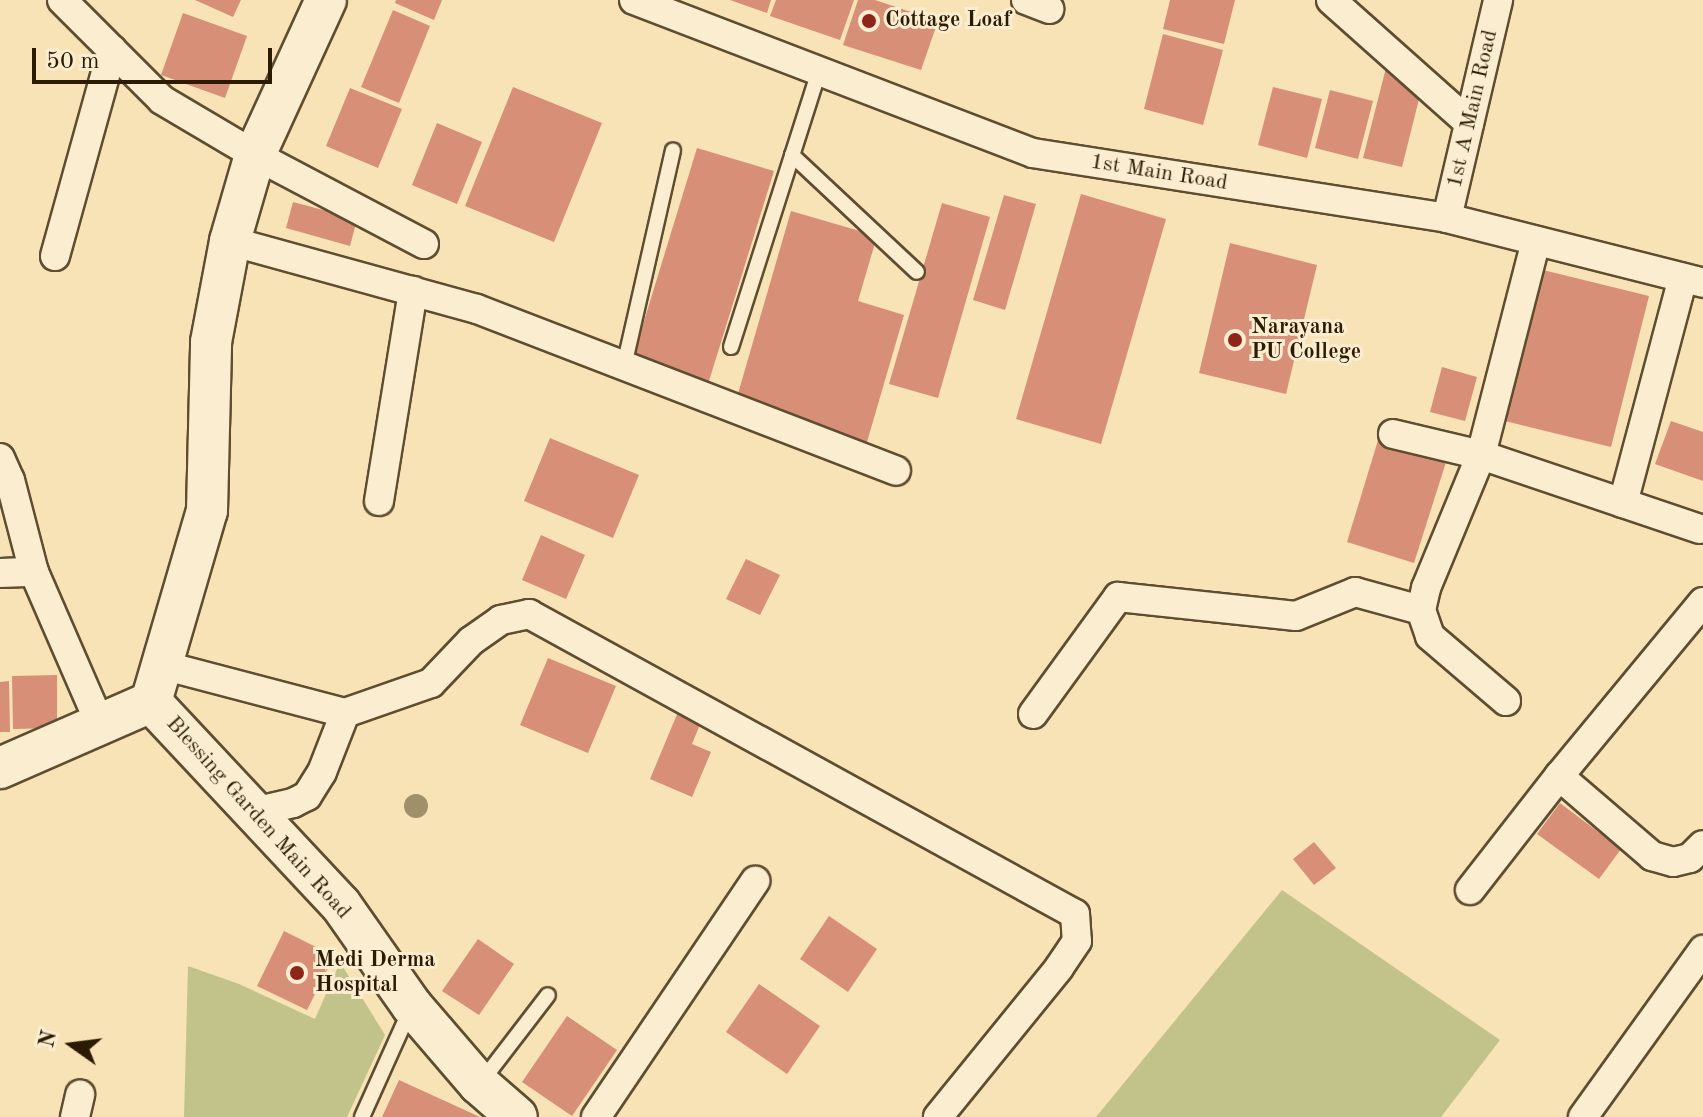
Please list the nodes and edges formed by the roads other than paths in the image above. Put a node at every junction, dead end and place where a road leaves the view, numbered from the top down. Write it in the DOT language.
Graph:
graph roads {
  1 [pos="62,0"];
  2 [pos="326,0"];
  3 [pos="634,0"];
  4 [pos="1331,0"];
  5 [pos="1498,0"];
  6 [pos="112,50"];
  7 [pos="819,71"];
  8 [pos="1469,123"];
  9 [pos="673,151"];
  10 [pos="255,155"];
  11 [pos="792,155"];
  12 [pos="1447,218"];
  13 [pos="230,241"];
  14 [pos="1536,241"];
  15 [pos="424,244"];
  16 [pos="55,256"];
  17 [pos="917,272"];
  18 [pos="1693,280"];
  19 [pos="413,291"];
  20 [pos="731,347"];
  21 [pos="624,366"];
  22 [pos="1393,434"];
  23 [pos="1481,455"];
  24 [pos="0,458"];
  25 [pos="896,471"];
  26 [pos="379,501"];
  27 [pos="1623,503"];
  28 [pos="1700,529"];
  29 [pos="34,572"];
  30 [pos="0,573"];
  31 [pos="1703,602"];
  32 [pos="1421,610"];
  33 [pos="157,683"];
  34 [pos="1506,701"];
  35 [pos="345,713"];
  36 [pos="1033,714"];
  37 [pos="100,724"];
  38 [pos="0,768"];
  39 [pos="1559,776"];
  40 [pos="254,812"];
  41 [pos="1703,845"];
  42 [pos="755,881"];
  43 [pos="1470,890"];
  44 [pos="1703,950"];
  45 [pos="548,995"];
  46 [pos="412,1006"];
  47 [pos="479,1084"];
  48 [pos="362,1117"];
  49 [pos="517,1117"];
  50 [pos="596,1117"];
  51 [pos="938,1117"];
  52 [pos="1583,1117"];
  1 -- 6 [label="street"];
  2 -- 10 [label="main road"];
  3 -- 7 [label="street, 1st Main Road"];
  4 -- 8 [label="street"];
  5 -- 8 [label="street, 1st A Main Road"];
  6 -- 10 [label="street"];
  6 -- 16 [label="street"];
  7 -- 11 [label="lane"];
  7 -- 12 [label="street, 1st Main Road"];
  8 -- 12 [label="street, 1st A Main Road"];
  9 -- 21 [label="lane"];
  10 -- 13 [label="main road"];
  10 -- 15 [label="street"];
  11 -- 17 [label="lane"];
  11 -- 20 [label="lane"];
  12 -- 14 [label="street, 1st Main Road"];
  13 -- 19 [label="street"];
  13 -- 33 [label="main road"];
  14 -- 18 [label="street, 1st Main Road"];
  14 -- 23 [label="street"];
  18 -- 27 [label="street"];
  19 -- 21 [label="street"];
  19 -- 26 [label="street"];
  21 -- 25 [label="street"];
  22 -- 23 [label="street"];
  23 -- 27 [label="street"];
  23 -- 32 [label="street"];
  24 -- 29 [label="street"];
  27 -- 28 [label="street"];
  29 -- 30 [label="street"];
  29 -- 37 [label="street"];
  31 -- 39 [label="street"];
  32 -- 34 [label="street"];
  32 -- 36 [label="street"];
  33 -- 35 [label="street"];
  33 -- 37 [label="main road"];
  33 -- 40 [label="main road, Blessing Garden Main Road"];
  35 -- 40 [label="street"];
  35 -- 51 [label="street"];
  37 -- 38 [label="main road"];
  39 -- 41 [label="street"];
  39 -- 43 [label="street"];
  40 -- 46 [label="main road, Blessing Garden Main Road"];
  42 -- 50 [label="street"];
  44 -- 52 [label="street"];
  45 -- 47 [label="lane"];
  46 -- 47 [label="main road, Blessing Garden Main Road"];
  46 -- 48 [label="lane"];
  47 -- 49 [label="main road, Blessing Garden Main Road"];
}
